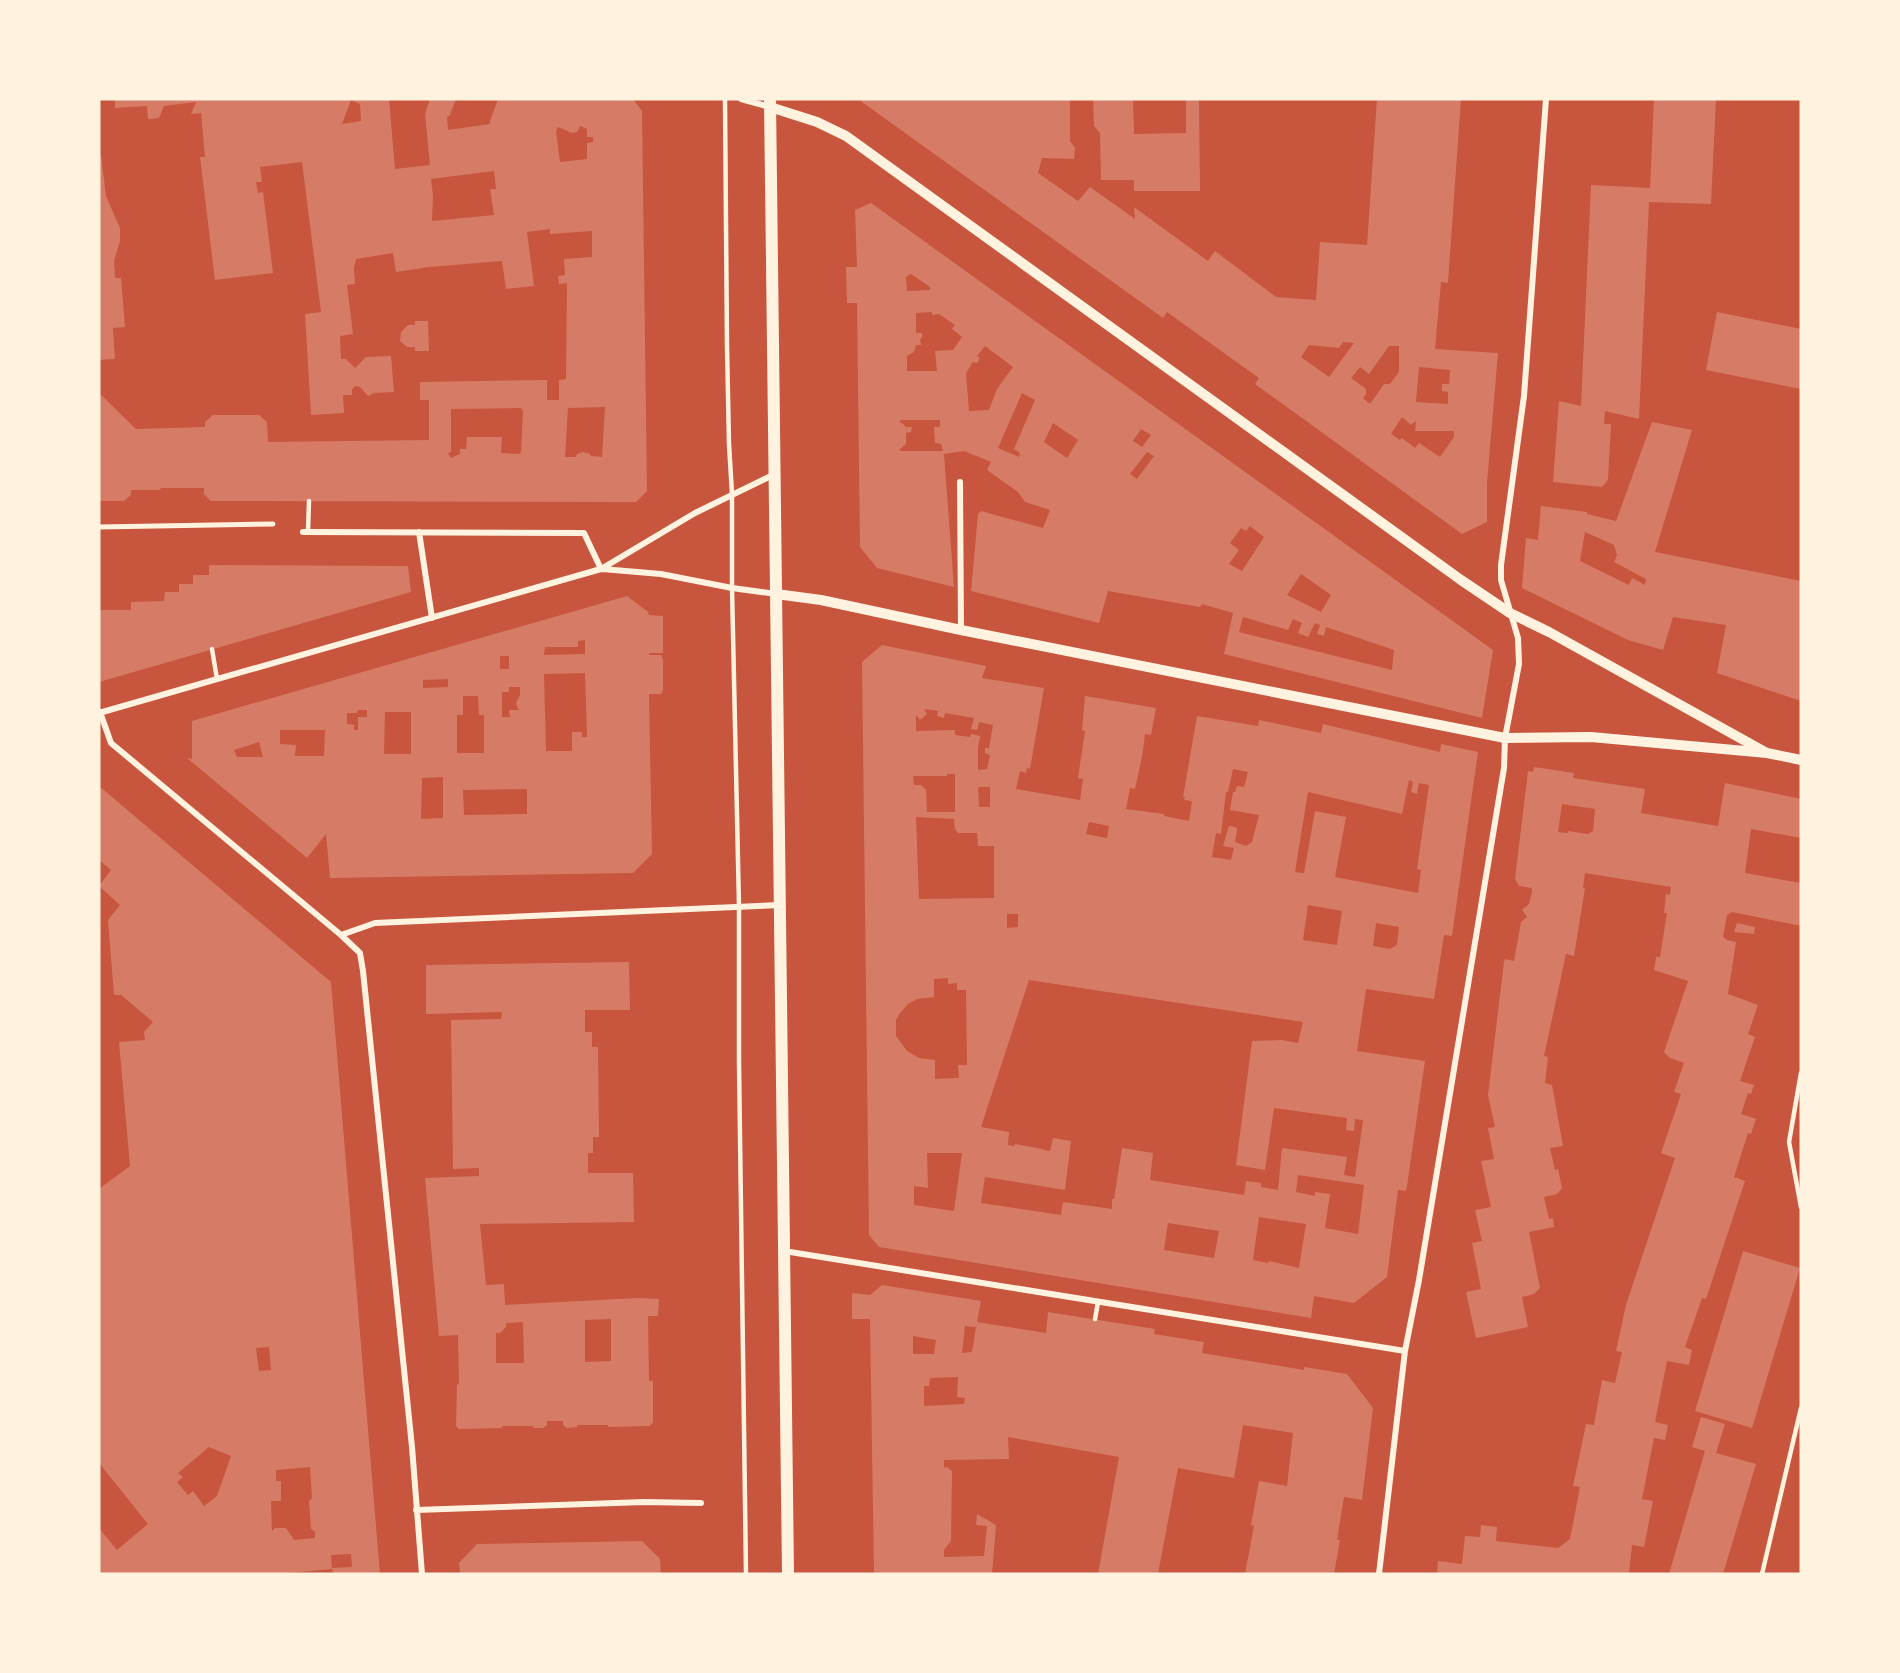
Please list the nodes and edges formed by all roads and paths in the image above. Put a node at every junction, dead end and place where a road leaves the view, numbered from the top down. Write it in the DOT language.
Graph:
graph roads {
  1 [pos="725,99"];
  2 [pos="741,99"];
  3 [pos="1546,99"];
  4 [pos="770,103"];
  5 [pos="776,474"];
  6 [pos="960,482"];
  7 [pos="732,494"];
  8 [pos="309,501"];
  9 [pos="273,524"];
  10 [pos="99,527"];
  11 [pos="305,532"];
  12 [pos="419,532"];
  13 [pos="601,569"];
  14 [pos="732,588"];
  15 [pos="776,594"];
  16 [pos="1510,613"];
  17 [pos="432,618"];
  18 [pos="962,630"];
  19 [pos="212,649"];
  20 [pos="217,679"];
  21 [pos="99,713"];
  22 [pos="1505,738"];
  23 [pos="1767,753"];
  24 [pos="1801,760"];
  25 [pos="780,904"];
  26 [pos="739,906"];
  27 [pos="341,935"];
  28 [pos="1801,1073"];
  29 [pos="1801,1207"];
  30 [pos="784,1251"];
  31 [pos="1098,1302"];
  32 [pos="1095,1320"];
  33 [pos="1405,1351"];
  34 [pos="1801,1408"];
  35 [pos="701,1503"];
  36 [pos="417,1510"];
  37 [pos="422,1574"];
  38 [pos="746,1574"];
  39 [pos="788,1574"];
  40 [pos="1379,1574"];
  41 [pos="1762,1574"];
  1 -- 7 [label="lane"];
  2 -- 4 [label="street"];
  3 -- 16 [label="street"];
  4 -- 5 [label="main road"];
  4 -- 16 [label="street"];
  5 -- 7 [label="street"];
  5 -- 15 [label="main road"];
  6 -- 18 [label="street"];
  7 -- 13 [label="street"];
  7 -- 14 [label="lane"];
  8 -- 11 [label="lane"];
  9 -- 10 [label="street"];
  11 -- 12 [label="street"];
  12 -- 13 [label="street"];
  12 -- 17 [label="street"];
  13 -- 14 [label="street"];
  13 -- 17 [label="street"];
  14 -- 15 [label="street"];
  14 -- 26 [label="lane"];
  15 -- 18 [label="street"];
  15 -- 25 [label="main road"];
  16 -- 22 [label="street"];
  16 -- 23 [label="street"];
  17 -- 20 [label="street"];
  18 -- 22 [label="street"];
  19 -- 20 [label="lane"];
  20 -- 21 [label="street"];
  21 -- 27 [label="street"];
  22 -- 23 [label="street"];
  22 -- 33 [label="street"];
  23 -- 24 [label="street"];
  25 -- 26 [label="street"];
  25 -- 30 [label="main road"];
  26 -- 27 [label="street"];
  26 -- 38 [label="lane"];
  27 -- 36 [label="street"];
  28 -- 29 [label="lane"];
  30 -- 31 [label="street"];
  30 -- 39 [label="main road"];
  31 -- 32 [label="lane"];
  31 -- 33 [label="street"];
  33 -- 40 [label="street"];
  34 -- 41 [label="lane"];
  35 -- 36 [label="street"];
  36 -- 37 [label="street"];
}
